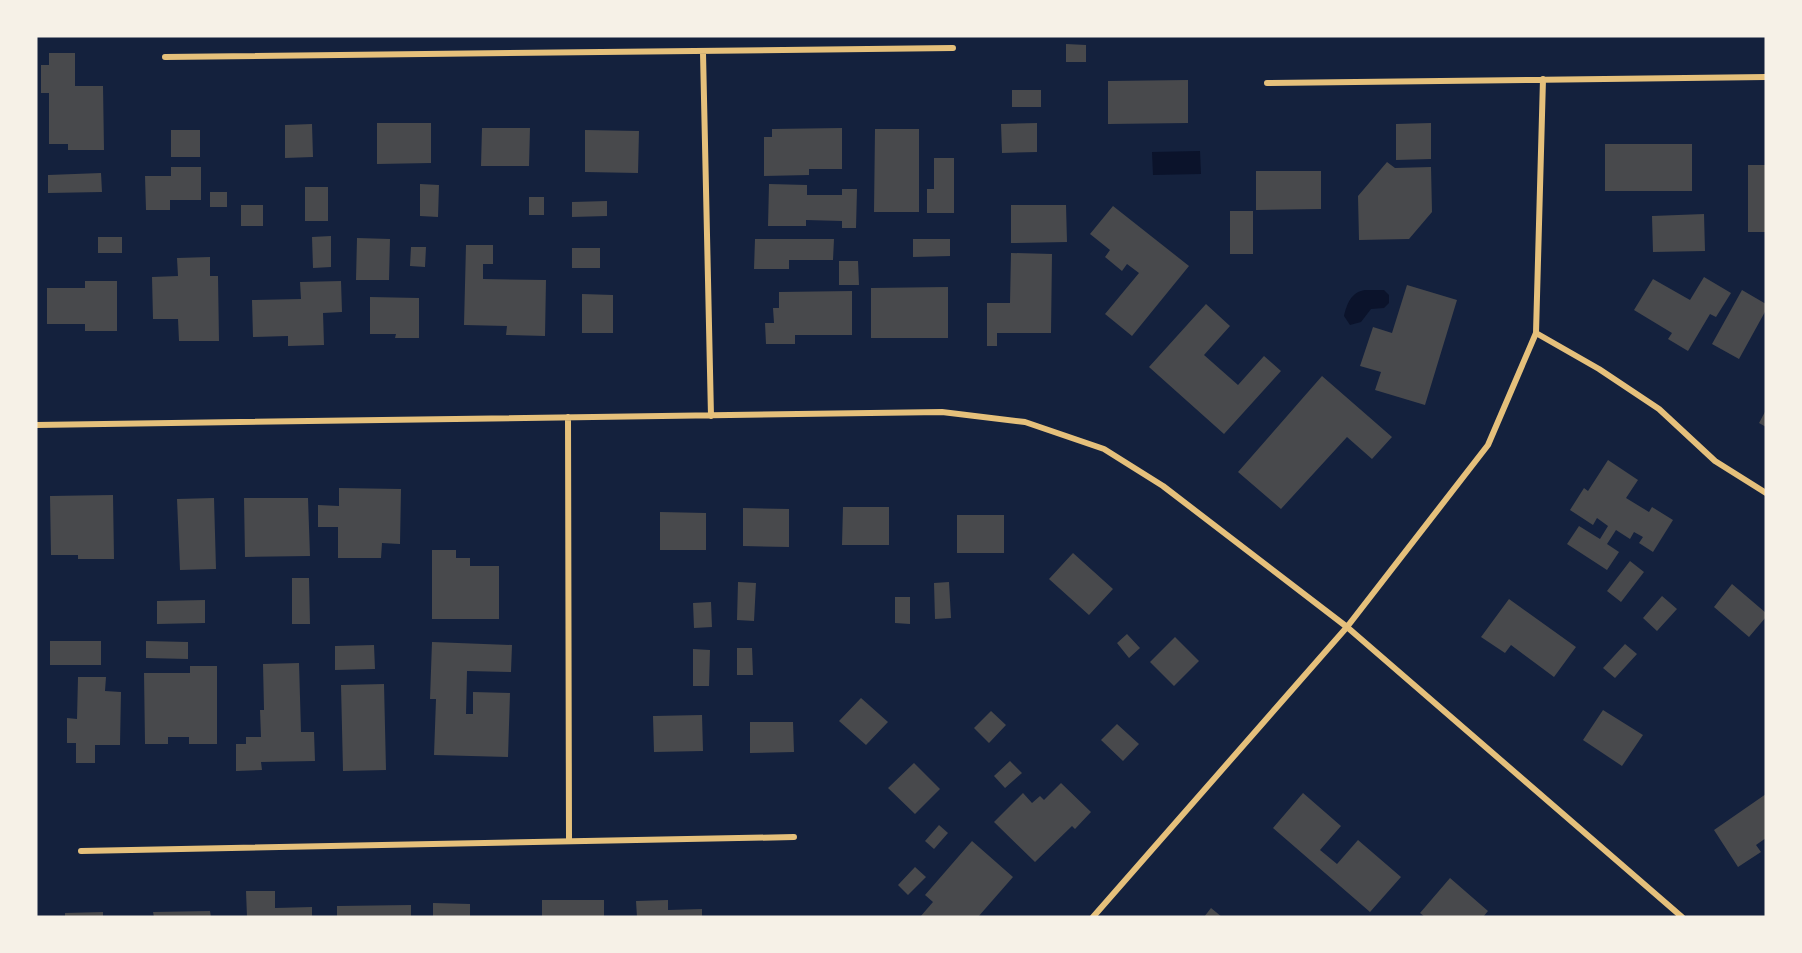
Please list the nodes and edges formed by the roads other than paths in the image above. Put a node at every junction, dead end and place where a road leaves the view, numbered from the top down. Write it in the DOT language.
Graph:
graph roads {
  1 [pos="953,48"];
  2 [pos="703,52"];
  3 [pos="165,57"];
  4 [pos="1766,77"];
  5 [pos="1543,79"];
  6 [pos="1268,83"];
  7 [pos="1536,333"];
  8 [pos="711,416"];
  9 [pos="568,417"];
  10 [pos="36,425"];
  11 [pos="1766,493"];
  12 [pos="1347,627"];
  13 [pos="794,837"];
  14 [pos="569,841"];
  15 [pos="81,851"];
  16 [pos="1093,917"];
  17 [pos="1682,917"];
  1 -- 2 [label="street"];
  2 -- 3 [label="street"];
  2 -- 8 [label="street"];
  4 -- 5 [label="street"];
  5 -- 6 [label="street"];
  5 -- 7 [label="street"];
  7 -- 11 [label="street"];
  7 -- 12 [label="street"];
  8 -- 9 [label="street"];
  8 -- 12 [label="street"];
  9 -- 10 [label="street"];
  9 -- 14 [label="street"];
  12 -- 16 [label="street"];
  12 -- 17 [label="street"];
  13 -- 14 [label="street"];
  14 -- 15 [label="street"];
}
